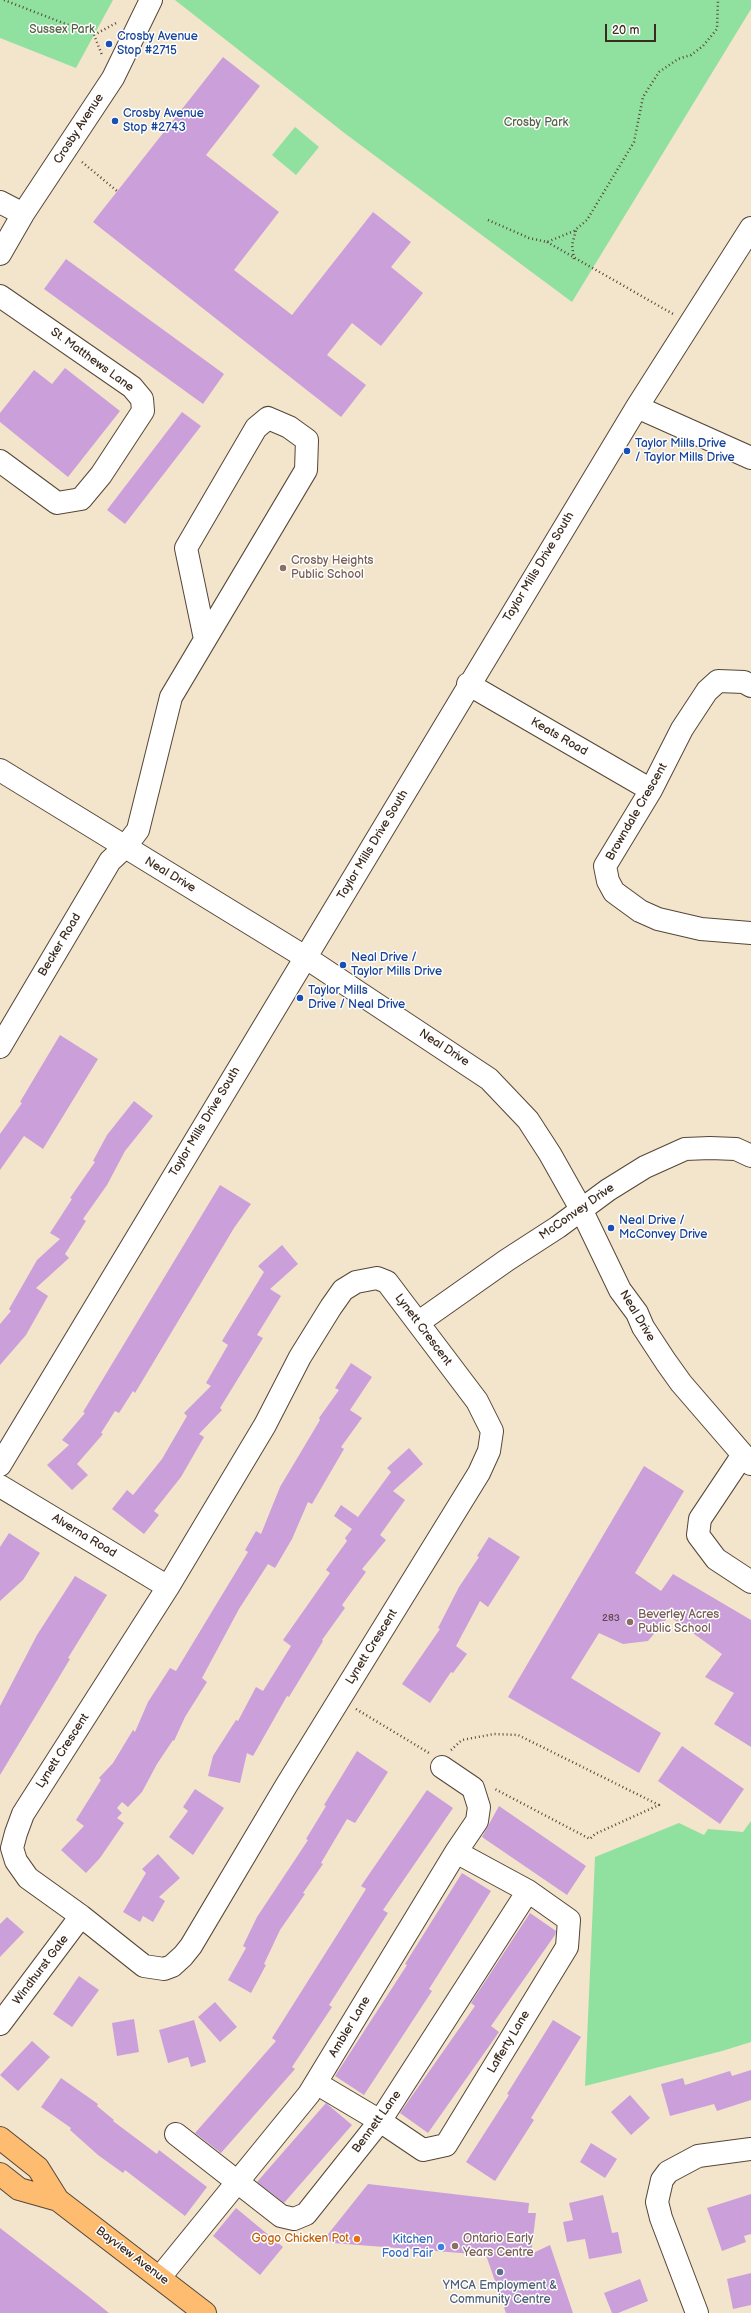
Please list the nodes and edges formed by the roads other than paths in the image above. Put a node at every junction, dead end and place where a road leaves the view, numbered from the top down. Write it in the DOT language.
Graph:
graph roads {
  1 [pos="151,0"];
  2 [pos="0,202"];
  3 [pos="23,214"];
  4 [pos="751,229"];
  5 [pos="0,254"];
  6 [pos="0,296"];
  7 [pos="637,407"];
  8 [pos="751,458"];
  9 [pos="0,461"];
  10 [pos="205,640"];
  11 [pos="468,684"];
  12 [pos="751,686"];
  13 [pos="0,770"];
  14 [pos="651,790"];
  15 [pos="126,847"];
  16 [pos="751,933"];
  17 [pos="306,957"];
  18 [pos="0,1047"];
  19 [pos="751,1156"];
  20 [pos="581,1209"];
  21 [pos="419,1322"];
  22 [pos="747,1460"];
  23 [pos="0,1465"];
  24 [pos="0,1486"];
  25 [pos="751,1582"];
  26 [pos="168,1587"];
  27 [pos="440,1759"];
  28 [pos="456,1852"];
  29 [pos="528,1891"];
  30 [pos="81,1916"];
  31 [pos="0,2024"];
  32 [pos="316,2083"];
  33 [pos="380,2121"];
  34 [pos="176,2134"];
  35 [pos="0,2138"];
  36 [pos="751,2149"];
  37 [pos="0,2174"];
  38 [pos="236,2182"];
  39 [pos="58,2200"];
  40 [pos="160,2277"];
  41 [pos="205,2313"];
  42 [pos="697,2313"];
  1 -- 3 [label="street, Crosby Avenue"];
  2 -- 3 [label="street"];
  3 -- 5 [label="street, Crosby Avenue"];
  4 -- 7 [label="street, Taylor Mills Drive South"];
  6 -- 9 [label="street, St. Matthews Lane"];
  7 -- 8 [label="street"];
  7 -- 11 [label="street, Taylor Mills Drive South"];
  10 -- 10 [label="street, Becker Road"];
  10 -- 15 [label="street, Becker Road"];
  11 -- 14 [label="street, Keats Road"];
  11 -- 17 [label="street, Taylor Mills Drive South"];
  12 -- 14 [label="street, Browndale Crescent"];
  13 -- 15 [label="street, Neal Drive"];
  14 -- 16 [label="street, Browndale Crescent"];
  15 -- 17 [label="street, Neal Drive"];
  15 -- 18 [label="street, Becker Road"];
  17 -- 20 [label="street, Neal Drive"];
  17 -- 23 [label="street, Taylor Mills Drive South"];
  19 -- 20 [label="street, McConvey Drive"];
  20 -- 21 [label="street, McConvey Drive"];
  20 -- 22 [label="street, Neal Drive"];
  21 -- 26 [label="street, Lynett Crescent"];
  21 -- 30 [label="street, Lynett Crescent"];
  22 -- 25 [label="street"];
  24 -- 26 [label="street, Alverna Road"];
  26 -- 30 [label="street, Lynett Crescent"];
  27 -- 28 [label="street, Ambler Lane"];
  28 -- 29 [label="street, Lafferty Lane"];
  28 -- 32 [label="street, Ambler Lane"];
  29 -- 33 [label="street, Bennett Lane"];
  29 -- 33 [label="street, Lafferty Lane"];
  30 -- 31 [label="street, Windhurst Gate"];
  32 -- 33 [label="street, Lafferty Lane"];
  32 -- 38 [label="street, Ambler Lane"];
  33 -- 38 [label="street, Bennett Lane"];
  34 -- 38 [label="street, Bennett Lane"];
  35 -- 39 [label="main road, Bayview Avenue"];
  36 -- 42 [label="street"];
  37 -- 39 [label="main road, Bayview Avenue"];
  38 -- 40 [label="street, Ambler Lane"];
  39 -- 40 [label="main road, Bayview Avenue"];
  40 -- 41 [label="main road, Bayview Avenue"];
}
